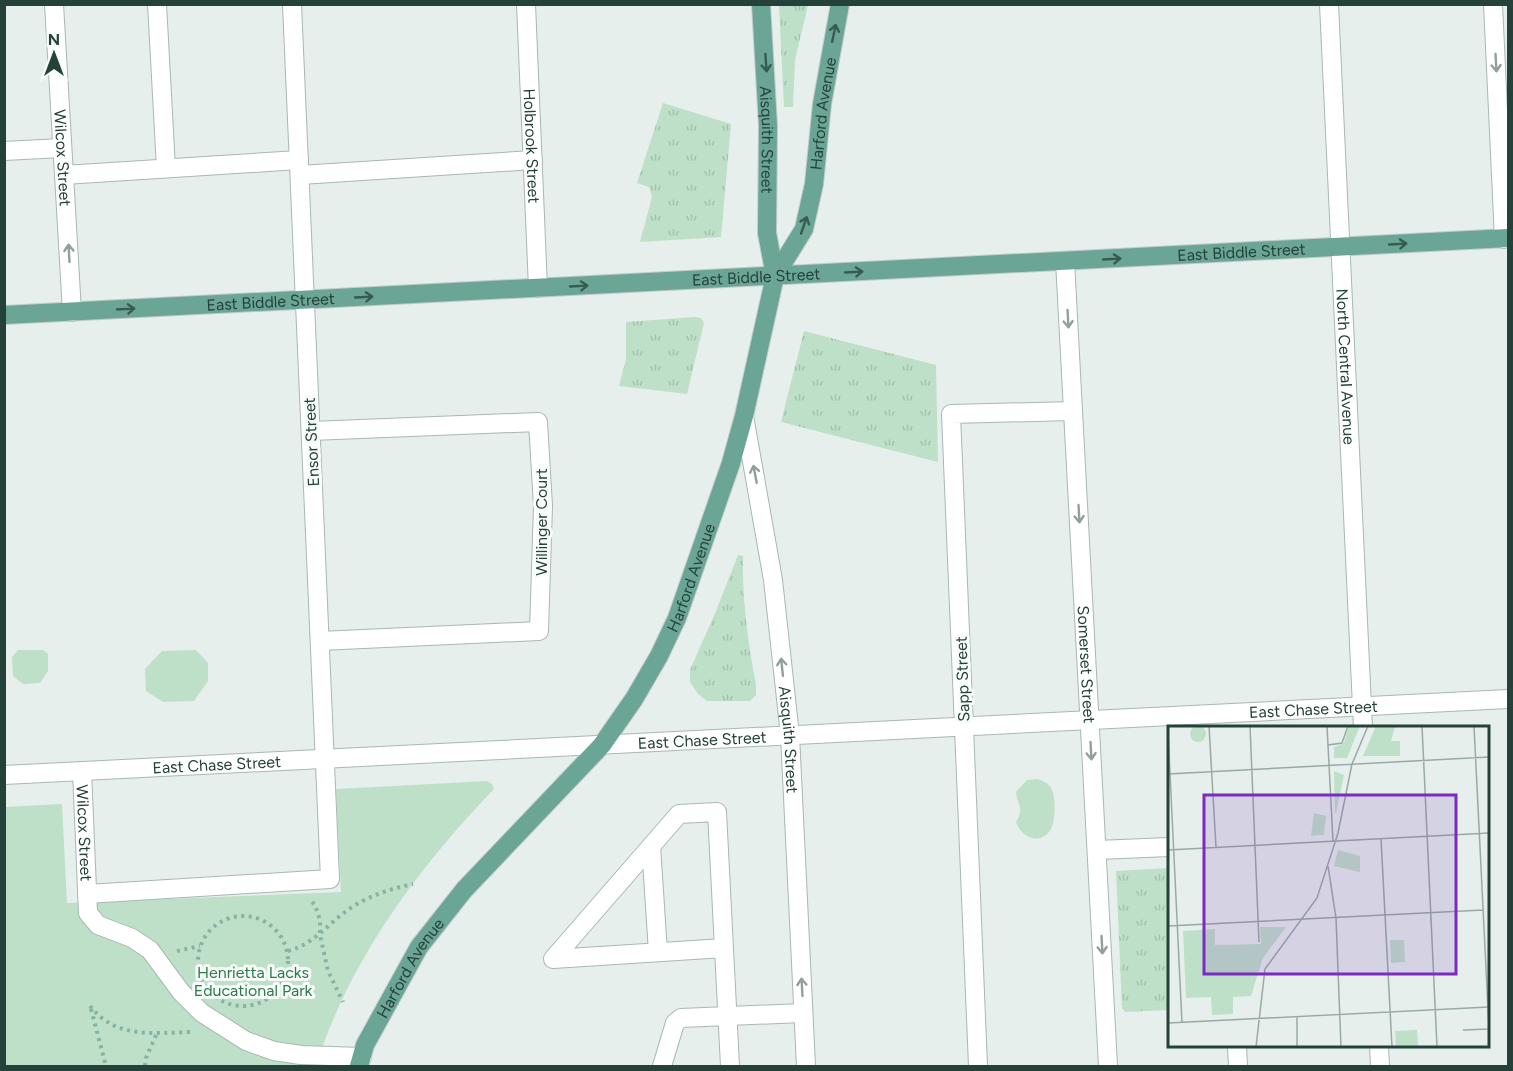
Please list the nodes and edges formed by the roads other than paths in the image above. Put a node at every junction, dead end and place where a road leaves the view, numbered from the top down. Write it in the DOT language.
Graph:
graph roads {
  1 [pos="54,4"];
  2 [pos="157,4"];
  3 [pos="292,4"];
  4 [pos="526,4"];
  5 [pos="761,4"];
  6 [pos="840,4"];
  7 [pos="1329,4"];
  8 [pos="1493,4"];
  9 [pos="62,148"];
  10 [pos="4,152"];
  11 [pos="533,160"];
  12 [pos="300,167"];
  13 [pos="166,168"];
  14 [pos="64,175"];
  15 [pos="1506,238"];
  16 [pos="1340,247"];
  17 [pos="1065,261"];
  18 [pos="775,276"];
  19 [pos="538,288"];
  20 [pos="305,300"];
  21 [pos="72,312"];
  22 [pos="4,315"];
  23 [pos="1073,411"];
  24 [pos="744,416"];
  25 [pos="311,431"];
  26 [pos="320,641"];
  27 [pos="1509,699"];
  28 [pos="1362,706"];
  29 [pos="1090,720"];
  30 [pos="964,726"];
  31 [pos="1363,726"];
  32 [pos="790,735"];
  33 [pos="602,745"];
  34 [pos="325,758"];
  35 [pos="82,771"];
  36 [pos="4,775"];
  37 [pos="651,846"];
  38 [pos="1168,847"];
  39 [pos="1097,850"];
  40 [pos="87,894"];
  41 [pos="724,948"];
  42 [pos="658,952"];
  43 [pos="803,1012"];
  44 [pos="728,1016"];
  45 [pos="1236,1047"];
  46 [pos="1379,1047"];
  47 [pos="361,1062"];
  48 [pos="662,1066"];
  49 [pos="730,1066"];
  50 [pos="806,1066"];
  51 [pos="978,1066"];
  52 [pos="1108,1066"];
  53 [pos="1238,1066"];
  54 [pos="1380,1066"];
  1 -- 9 [label="street, Wilcox Street"];
  2 -- 13 [label="street"];
  3 -- 12 [label="street, Ensor Street"];
  4 -- 11 [label="street, Holbrook Street"];
  5 -- 18 [label="main road, Aisquith Street, one-way"];
  18 -- 6 [label="main road, Harford Avenue, one-way"];
  7 -- 16 [label="street, North Central Avenue"];
  8 -- 15 [label="street, one-way"];
  9 -- 10 [label="street"];
  9 -- 14 [label="street, Wilcox Street"];
  11 -- 12 [label="street"];
  11 -- 19 [label="street, Holbrook Street"];
  12 -- 13 [label="street"];
  12 -- 20 [label="street, Ensor Street"];
  13 -- 14 [label="street"];
  21 -- 14 [label="street, Wilcox Street, one-way"];
  16 -- 15 [label="main road, East Biddle Street, one-way"];
  17 -- 16 [label="main road, East Biddle Street, one-way"];
  16 -- 28 [label="street, North Central Avenue"];
  18 -- 17 [label="main road, East Biddle Street, one-way"];
  17 -- 23 [label="street, Somerset Street, one-way"];
  19 -- 18 [label="main road, East Biddle Street, one-way"];
  18 -- 24 [label="main road, Harford Avenue"];
  20 -- 19 [label="main road, East Biddle Street, one-way"];
  21 -- 20 [label="main road, East Biddle Street, one-way"];
  20 -- 25 [label="street, Ensor Street"];
  21 -- 22 [label="main road, East Biddle Street"];
  23 -- 29 [label="street, Somerset Street, one-way"];
  23 -- 30 [label="street, Sapp Street"];
  32 -- 24 [label="street, Aisquith Street, one-way"];
  24 -- 33 [label="main road, Harford Avenue"];
  25 -- 26 [label="street, Ensor Street"];
  25 -- 26 [label="street, Willinger Court"];
  26 -- 34 [label="street, Ensor Street"];
  27 -- 28 [label="street, East Chase Street"];
  28 -- 29 [label="street, East Chase Street"];
  28 -- 31 [label="street, North Central Avenue"];
  29 -- 30 [label="street, East Chase Street"];
  29 -- 39 [label="street, Somerset Street, one-way"];
  30 -- 32 [label="street, East Chase Street"];
  30 -- 51 [label="street, Sapp Street"];
  32 -- 33 [label="street, East Chase Street"];
  43 -- 32 [label="street, Aisquith Street, one-way"];
  33 -- 34 [label="street, East Chase Street"];
  33 -- 47 [label="main road, Harford Avenue"];
  34 -- 35 [label="street, East Chase Street"];
  34 -- 40 [label="street, Ensor Street"];
  35 -- 36 [label="street, East Chase Street"];
  35 -- 40 [label="street, Wilcox Street"];
  37 -- 41 [label="street"];
  37 -- 42 [label="street"];
  37 -- 42 [label="street"];
  38 -- 39 [label="street"];
  39 -- 52 [label="street, Somerset Street, one-way"];
  40 -- 47 [label="street, Wilcox Street"];
  41 -- 42 [label="street"];
  41 -- 44 [label="street"];
  43 -- 44 [label="street"];
  43 -- 50 [label="street, Aisquith Street"];
  44 -- 48 [label="street"];
  44 -- 49 [label="street"];
  45 -- 53 [label="street"];
  46 -- 54 [label="street"];
}
